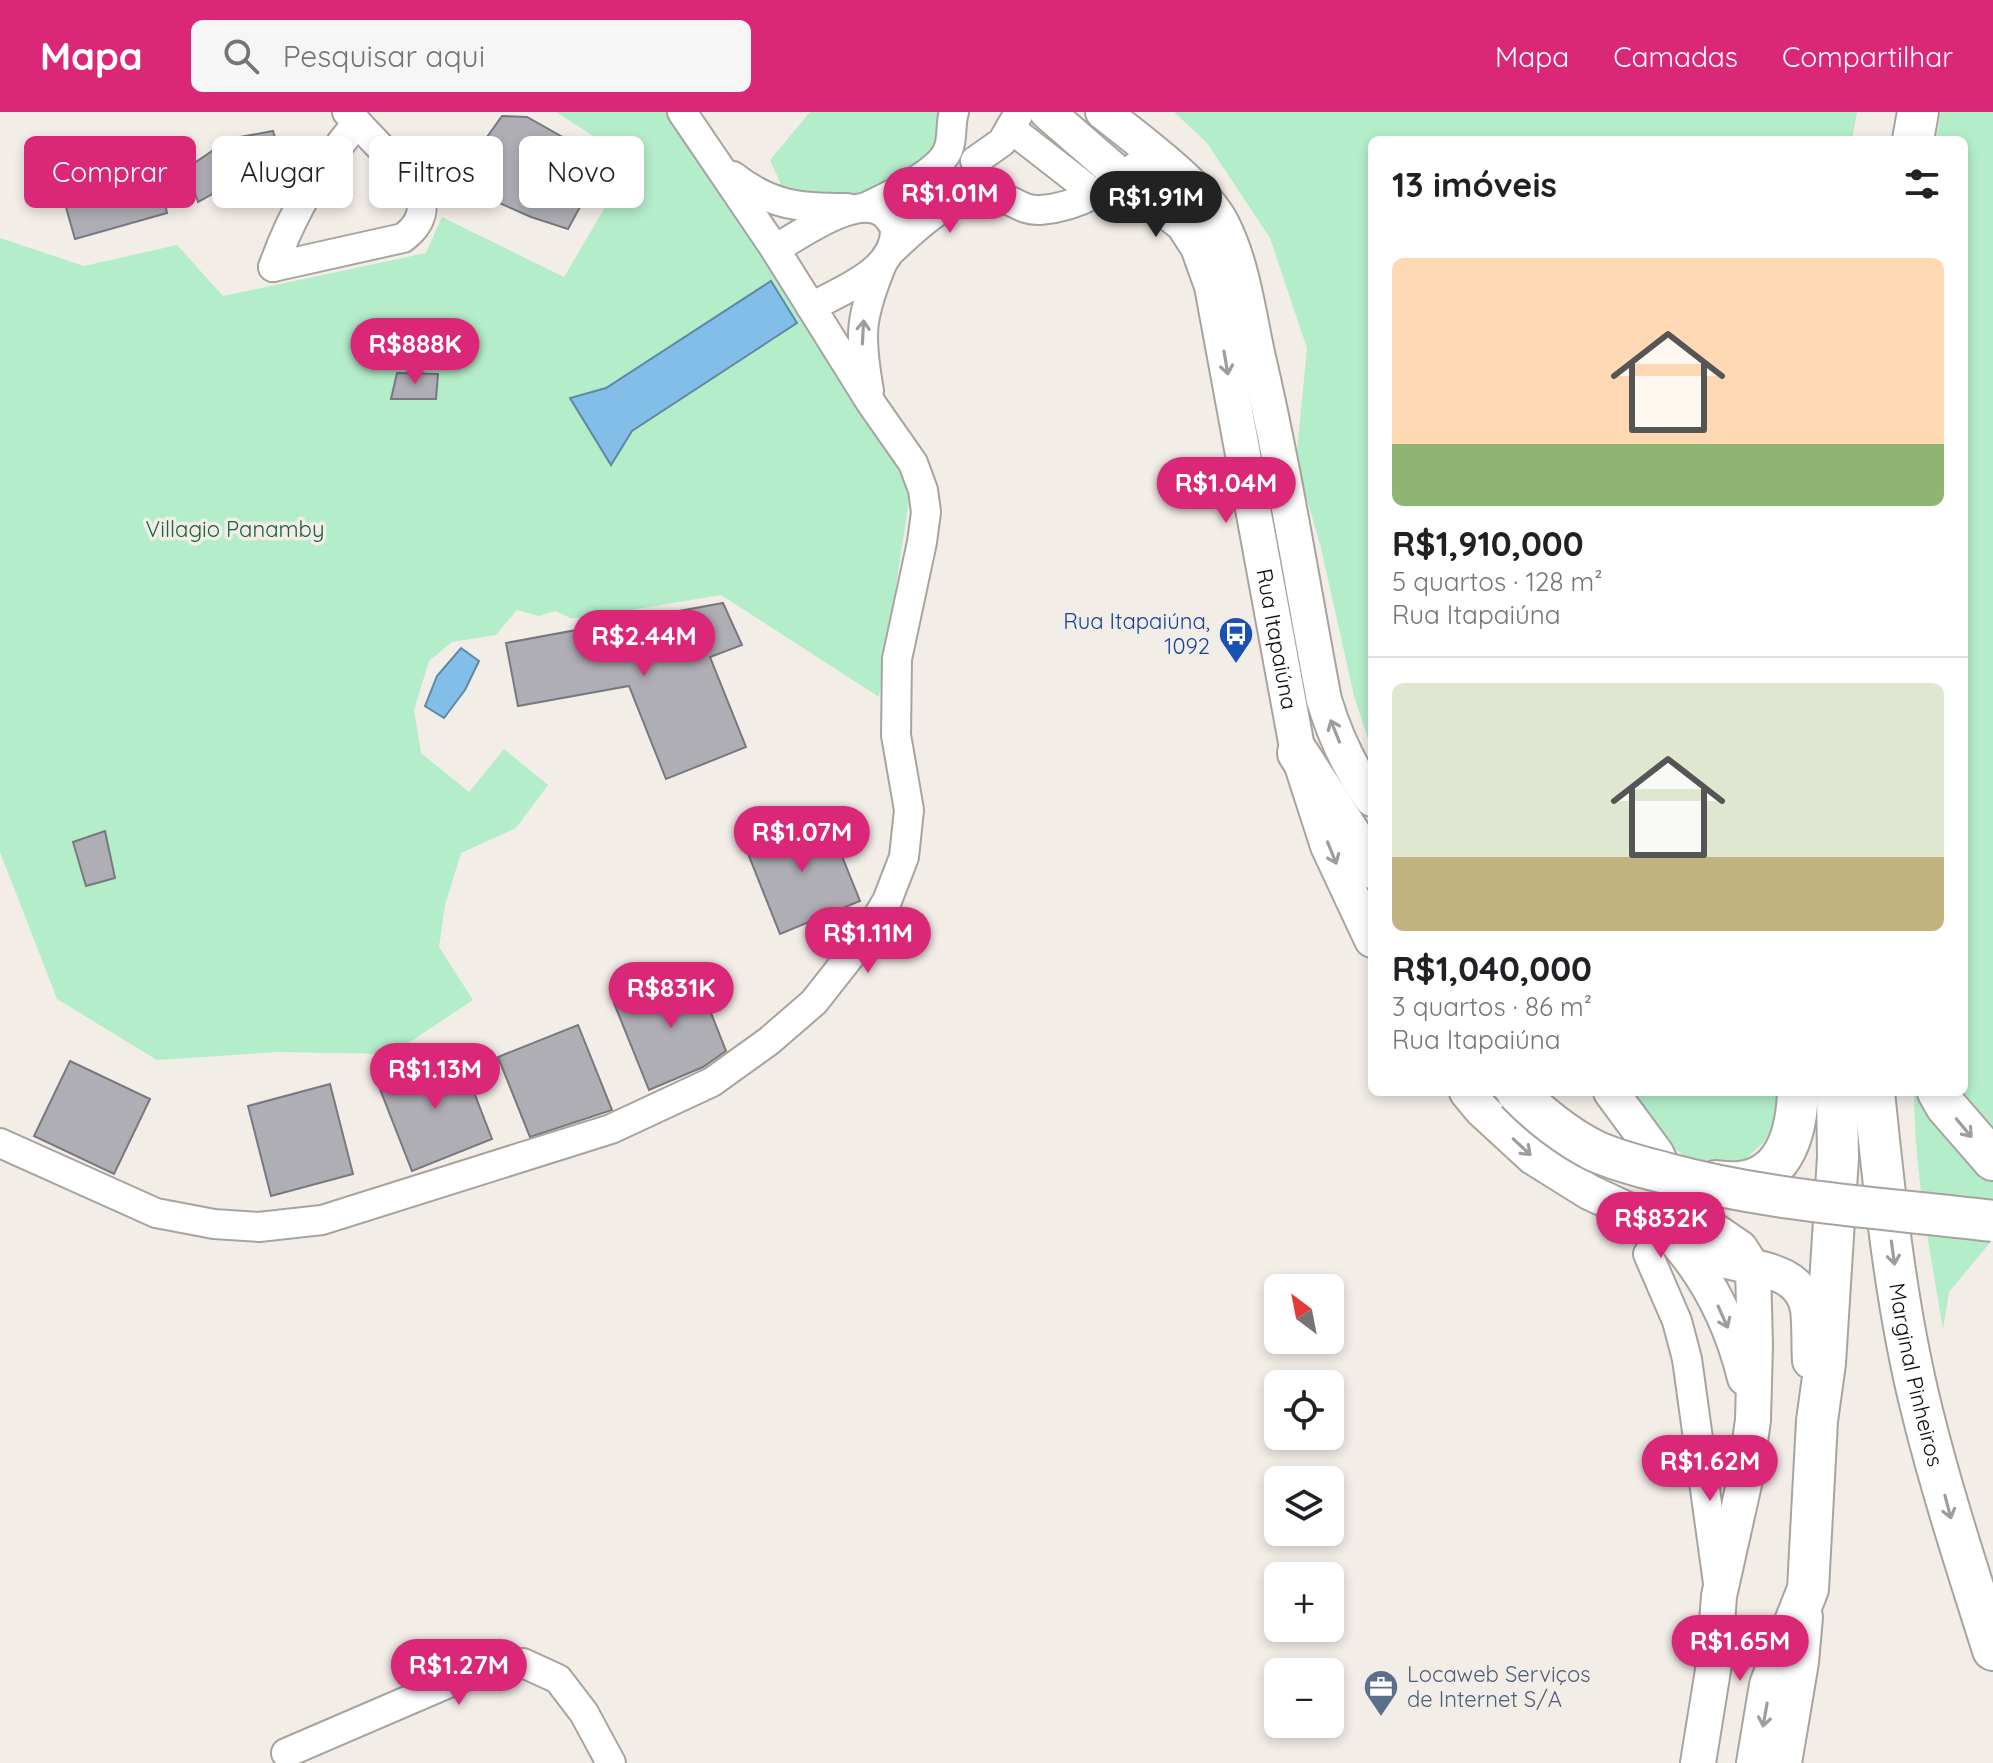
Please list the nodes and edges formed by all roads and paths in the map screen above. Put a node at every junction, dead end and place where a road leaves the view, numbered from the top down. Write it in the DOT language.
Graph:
graph roads {
  1 [pos="682,112"];
  2 [pos="1047,112"];
  3 [pos="1103,112"];
  4 [pos="1910,112"];
  5 [pos="1918,112"];
  6 [pos="952,116"];
  7 [pos="352,117"];
  8 [pos="1015,120"];
  9 [pos="1910,136"];
  10 [pos="1911,136"];
  11 [pos="948,151"];
  12 [pos="1154,153"];
  13 [pos="982,156"];
  14 [pos="719,164"];
  15 [pos="1109,186"];
  16 [pos="901,190"];
  17 [pos="989,196"];
  18 [pos="857,208"];
  19 [pos="923,221"];
  20 [pos="775,249"];
  21 [pos="888,256"];
  22 [pos="811,307"];
  23 [pos="871,403"];
  24 [pos="1298,753"];
  25 [pos="1368,794"];
  26 [pos="1368,862"];
  27 [pos="1368,931"];
  28 [pos="1470,1096"];
  29 [pos="1521,1096"];
  30 [pos="1798,1096"];
  31 [pos="1837,1096"];
  32 [pos="1874,1096"];
  33 [pos="1940,1096"];
  34 [pos="1616,1098"];
  35 [pos="0,1143"];
  36 [pos="1656,1153"];
  37 [pos="1993,1160"];
  38 [pos="1563,1177"];
  39 [pos="1993,1221"];
  40 [pos="1657,1242"];
  41 [pos="1754,1283"];
  42 [pos="1753,1420"];
  43 [pos="1817,1421"];
  44 [pos="1808,1589"];
  45 [pos="1719,1596"];
  46 [pos="1993,1650"];
  47 [pos="286,1753"];
  48 [pos="611,1763"];
  49 [pos="1698,1763"];
  50 [pos="1757,1763"];
  51 [pos="1784,1763"];
  1 -- 14 [label="street"];
  2 -- 15 [label="main road, Rua Itapaiúna"];
  3 -- 12 [label="main road, Rua Itapaiúna"];
  4 -- 9 [label="highway"];
  5 -- 10 [label="highway"];
  6 -- 11 [label="street"];
  7 -- 7 [label="street"];
  8 -- 13 [label="street"];
  8 -- 15 [label="street"];
  11 -- 13 [label="street"];
  11 -- 16 [label="street"];
  12 -- 15 [label="street"];
  25 -- 12 [label="main road, Rua Itapaiúna, one-way"];
  13 -- 17 [label="street"];
  14 -- 18 [label="street"];
  14 -- 20 [label="street"];
  15 -- 17 [label="street"];
  15 -- 24 [label="main road, Rua Itapaiúna, one-way"];
  16 -- 18 [label="street"];
  16 -- 19 [label="street"];
  17 -- 19 [label="street"];
  18 -- 20 [label="street"];
  18 -- 21 [label="street"];
  19 -- 21 [label="street"];
  20 -- 22 [label="street"];
  21 -- 22 [label="street"];
  23 -- 21 [label="street, one-way"];
  22 -- 23 [label="street"];
  23 -- 35 [label="street"];
  24 -- 26 [label="highway"];
  24 -- 27 [label="main road, Rua Itapaiúna, one-way"];
  28 -- 38 [label="main road, one-way"];
  29 -- 39 [label="highway, bridge"];
  30 -- 36 [label="highway"];
  31 -- 43 [label="highway"];
  32 -- 46 [label="highway, Marginal Pinheiros, one-way"];
  33 -- 37 [label="highway, one-way"];
  34 -- 36 [label="main road"];
  34 -- 38 [label="main road"];
  36 -- 41 [label="main road"];
  38 -- 40 [label="main road"];
  40 -- 41 [label="main road"];
  40 -- 42 [label="main road, one-way"];
  40 -- 45 [label="street"];
  41 -- 42 [label="main road"];
  41 -- 43 [label="main road"];
  42 -- 45 [label="main road"];
  43 -- 44 [label="highway"];
  44 -- 50 [label="highway, one-way"];
  44 -- 51 [label="main road"];
  45 -- 49 [label="main road"];
  47 -- 48 [label="street"];
}
